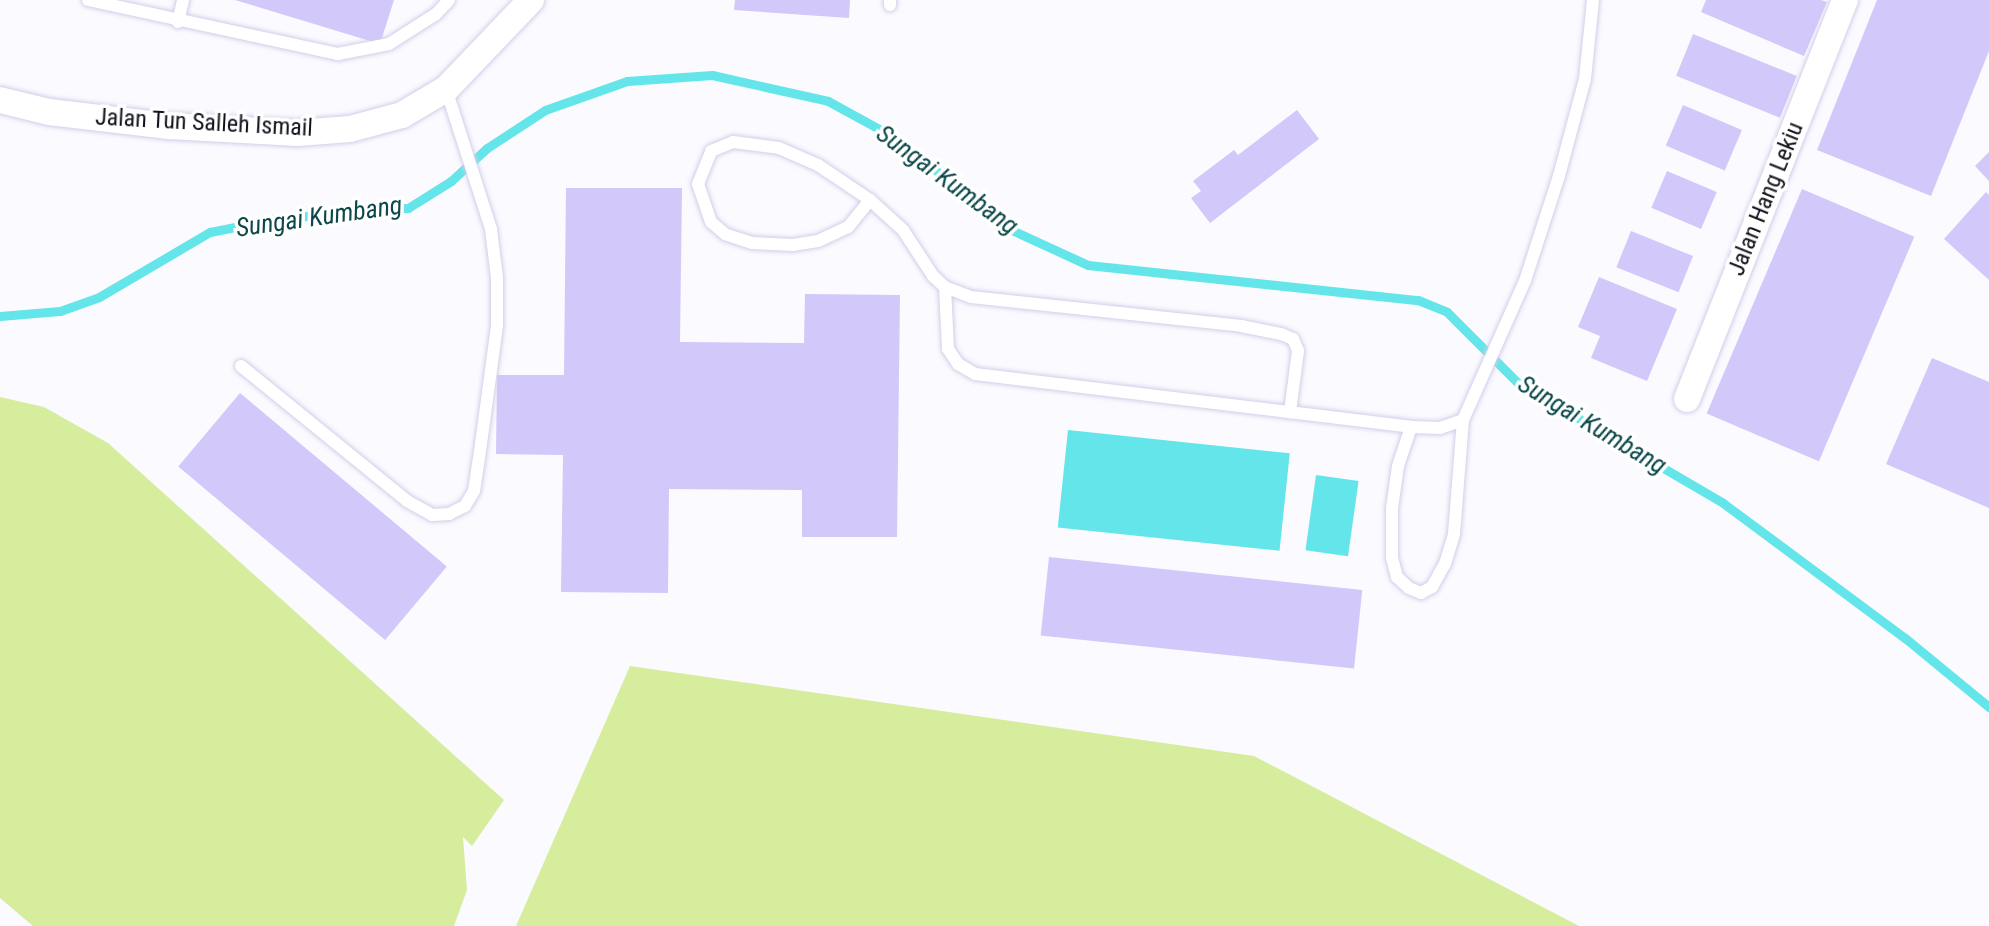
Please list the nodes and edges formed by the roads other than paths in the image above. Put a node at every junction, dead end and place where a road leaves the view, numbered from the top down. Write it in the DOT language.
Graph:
graph roads {
  1 [pos="88,0"];
  2 [pos="183,0"];
  3 [pos="449,0"];
  4 [pos="531,0"];
  5 [pos="1594,0"];
  6 [pos="1845,0"];
  7 [pos="178,22"];
  8 [pos="447,96"];
  9 [pos="0,100"];
  10 [pos="870,200"];
  11 [pos="946,287"];
  12 [pos="241,366"];
  13 [pos="1687,399"];
  14 [pos="1290,412"];
  15 [pos="1463,420"];
  16 [pos="1411,427"];
  1 -- 7 [label="lane"];
  2 -- 7 [label="lane"];
  3 -- 7 [label="lane"];
  4 -- 8 [label="street, Jalan Tun Salleh Ismail"];
  5 -- 15 [label="lane"];
  6 -- 13 [label="street, Jalan Hang Lekiu"];
  8 -- 9 [label="street, Jalan Tun Salleh Ismail"];
  8 -- 12 [label="lane"];
  10 -- 10 [label="lane"];
  10 -- 11 [label="lane"];
  11 -- 14 [label="lane"];
  11 -- 14 [label="lane"];
  14 -- 16 [label="lane"];
  15 -- 16 [label="lane"];
  15 -- 16 [label="lane"];
}
